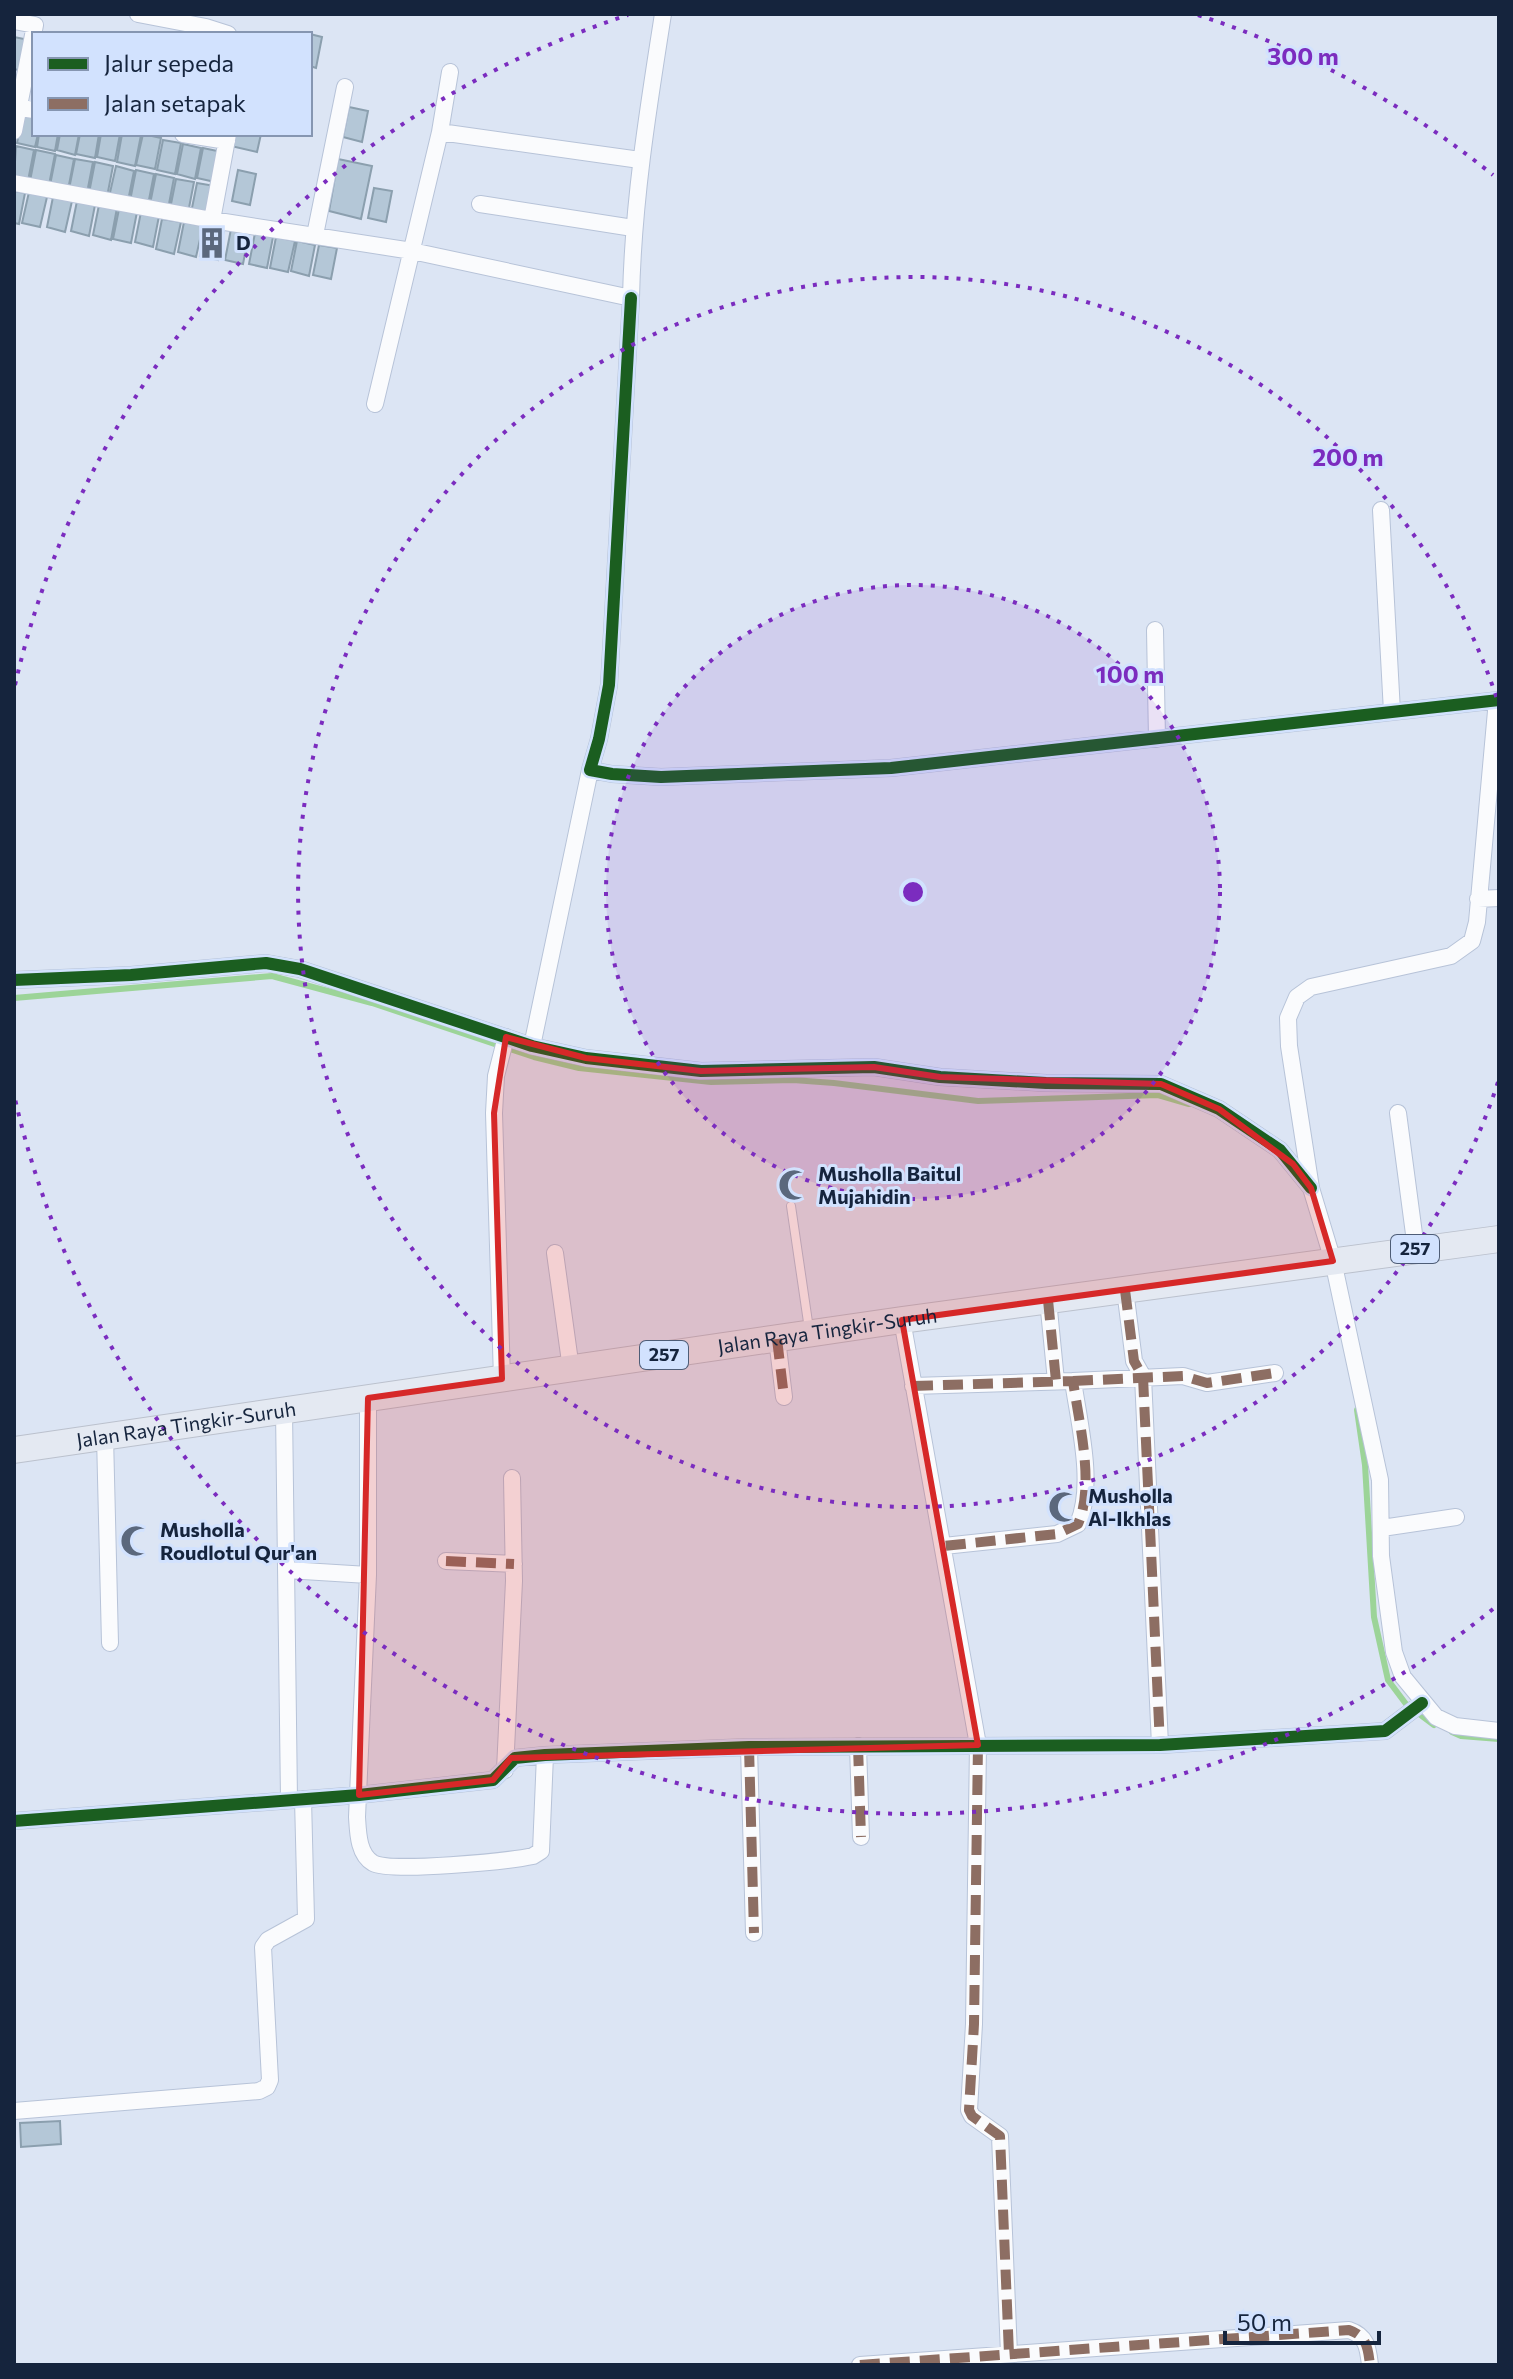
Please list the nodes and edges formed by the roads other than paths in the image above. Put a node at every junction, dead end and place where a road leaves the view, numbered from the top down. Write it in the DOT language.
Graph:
graph roads {
  1 [pos="138,14"];
  2 [pos="663,14"];
  3 [pos="36,19"];
  4 [pos="208,20"];
  5 [pos="14,21"];
  6 [pos="225,32"];
  7 [pos="32,44"];
  8 [pos="450,72"];
  9 [pos="345,87"];
  10 [pos="22,108"];
  11 [pos="14,131"];
  12 [pos="440,132"];
  13 [pos="206,136"];
  14 [pos="228,138"];
  15 [pos="640,160"];
  16 [pos="14,183"];
  17 [pos="480,204"];
  18 [pos="212,220"];
  19 [pos="633,228"];
  20 [pos="315,235"];
  21 [pos="412,251"];
  22 [pos="631,298"];
  23 [pos="375,404"];
  24 [pos="1381,510"];
  25 [pos="1155,630"];
  26 [pos="1498,700"];
  27 [pos="1392,712"];
  28 [pos="1157,739"];
  29 [pos="590,770"];
  30 [pos="1499,898"];
  31 [pos="1478,899"];
  32 [pos="14,980"];
  33 [pos="504,1045"];
  34 [pos="532,1046"];
  35 [pos="1398,1113"];
  36 [pos="1311,1188"];
  37 [pos="791,1206"];
  38 [pos="1499,1239"];
  39 [pos="1416,1249"];
  40 [pos="555,1253"];
  41 [pos="1326,1262"];
  42 [pos="1125,1290"];
  43 [pos="1048,1300"];
  44 [pos="902,1320"];
  45 [pos="810,1334"];
  46 [pos="777,1339"];
  47 [pos="571,1369"];
  48 [pos="1275,1373"];
  49 [pos="1143,1377"];
  50 [pos="502,1379"];
  51 [pos="1056,1381"];
  52 [pos="1073,1381"];
  53 [pos="913,1386"];
  54 [pos="784,1397"];
  55 [pos="368,1398"];
  56 [pos="284,1410"];
  57 [pos="105,1436"];
  58 [pos="14,1442"];
  59 [pos="14,1450"];
  60 [pos="512,1478"];
  61 [pos="1456,1517"];
  62 [pos="1382,1528"];
  63 [pos="944,1546"];
  64 [pos="446,1561"];
  65 [pos="514,1564"];
  66 [pos="287,1570"];
  67 [pos="368,1575"];
  68 [pos="110,1643"];
  69 [pos="1422,1703"];
  70 [pos="1499,1731"];
  71 [pos="978,1745"];
  72 [pos="1160,1745"];
  73 [pos="858,1746"];
  74 [pos="749,1747"];
  75 [pos="545,1755"];
  76 [pos="505,1770"];
  77 [pos="359,1795"];
  78 [pos="296,1800"];
  79 [pos="14,1821"];
  80 [pos="861,1837"];
  81 [pos="754,1933"];
  82 [pos="14,2111"];
  83 [pos="1009,2354"];
  84 [pos="860,2365"];
  85 [pos="1370,2365"];
  1 -- 4 [label="street"];
  2 -- 15 [label="street"];
  3 -- 5 [label="street"];
  4 -- 6 [label="street"];
  7 -- 10 [label="street"];
  8 -- 12 [label="street"];
  9 -- 20 [label="street"];
  10 -- 11 [label="street"];
  12 -- 15 [label="street"];
  12 -- 21 [label="street"];
  13 -- 14 [label="street"];
  14 -- 18 [label="street"];
  15 -- 19 [label="street"];
  16 -- 18 [label="street"];
  17 -- 19 [label="street"];
  18 -- 20 [label="street"];
  19 -- 22 [label="street"];
  20 -- 21 [label="street"];
  21 -- 22 [label="street"];
  21 -- 23 [label="street"];
  22 -- 29 [label="street"];
  24 -- 27 [label="street"];
  25 -- 28 [label="street"];
  26 -- 27 [label="street"];
  26 -- 31 [label="street"];
  27 -- 28 [label="street"];
  28 -- 29 [label="street"];
  29 -- 34 [label="street"];
  30 -- 31 [label="street"];
  31 -- 36 [label="street"];
  32 -- 33 [label="street"];
  33 -- 34 [label="street"];
  33 -- 50 [label="street"];
  34 -- 36 [label="street"];
  35 -- 39 [label="street"];
  36 -- 41 [label="street"];
  37 -- 45 [label="lane"];
  38 -- 39 [label="main road, Jalan Raya Tingkir-Suruh / 257"];
  39 -- 41 [label="main road, Jalan Raya Tingkir-Suruh / 257"];
  40 -- 47 [label="street"];
  41 -- 42 [label="main road, Jalan Raya Tingkir-Suruh / 257"];
  41 -- 62 [label="street"];
  42 -- 43 [label="main road, Jalan Raya Tingkir-Suruh / 257"];
  42 -- 49 [label="street"];
  43 -- 44 [label="main road, Jalan Raya Tingkir-Suruh / 257"];
  43 -- 51 [label="street"];
  44 -- 45 [label="main road, Jalan Raya Tingkir-Suruh / 257"];
  44 -- 53 [label="street"];
  45 -- 46 [label="main road, Jalan Raya Tingkir-Suruh / 257"];
  46 -- 47 [label="main road, Jalan Raya Tingkir-Suruh / 257"];
  46 -- 54 [label="street"];
  47 -- 50 [label="main road, Jalan Raya Tingkir-Suruh / 257"];
  48 -- 49 [label="street"];
  49 -- 52 [label="street"];
  49 -- 72 [label="street"];
  50 -- 55 [label="main road, Jalan Raya Tingkir-Suruh / 257"];
  51 -- 52 [label="street"];
  51 -- 53 [label="street"];
  52 -- 63 [label="street"];
  53 -- 63 [label="street"];
  55 -- 56 [label="main road, Jalan Raya Tingkir-Suruh / 257"];
  55 -- 67 [label="street"];
  56 -- 57 [label="main road, Jalan Raya Tingkir-Suruh / 257"];
  56 -- 66 [label="street"];
  57 -- 59 [label="main road, Jalan Raya Tingkir-Suruh / 257"];
  57 -- 68 [label="street"];
  58 -- 59 [label="street"];
  60 -- 65 [label="street"];
  61 -- 62 [label="street"];
  62 -- 69 [label="street"];
  63 -- 71 [label="street"];
  64 -- 65 [label="street"];
  65 -- 76 [label="street"];
  66 -- 67 [label="street"];
  66 -- 78 [label="street"];
  67 -- 77 [label="street"];
  69 -- 70 [label="street"];
  69 -- 72 [label="street"];
  71 -- 72 [label="street"];
  71 -- 73 [label="street"];
  71 -- 83 [label="street"];
  73 -- 74 [label="street"];
  73 -- 80 [label="street"];
  74 -- 75 [label="street"];
  74 -- 81 [label="street"];
  75 -- 76 [label="street"];
  75 -- 77 [label="street"];
  76 -- 77 [label="street"];
  77 -- 78 [label="street"];
  78 -- 79 [label="street"];
  78 -- 82 [label="street"];
  83 -- 84 [label="street"];
  83 -- 85 [label="street"];
}
